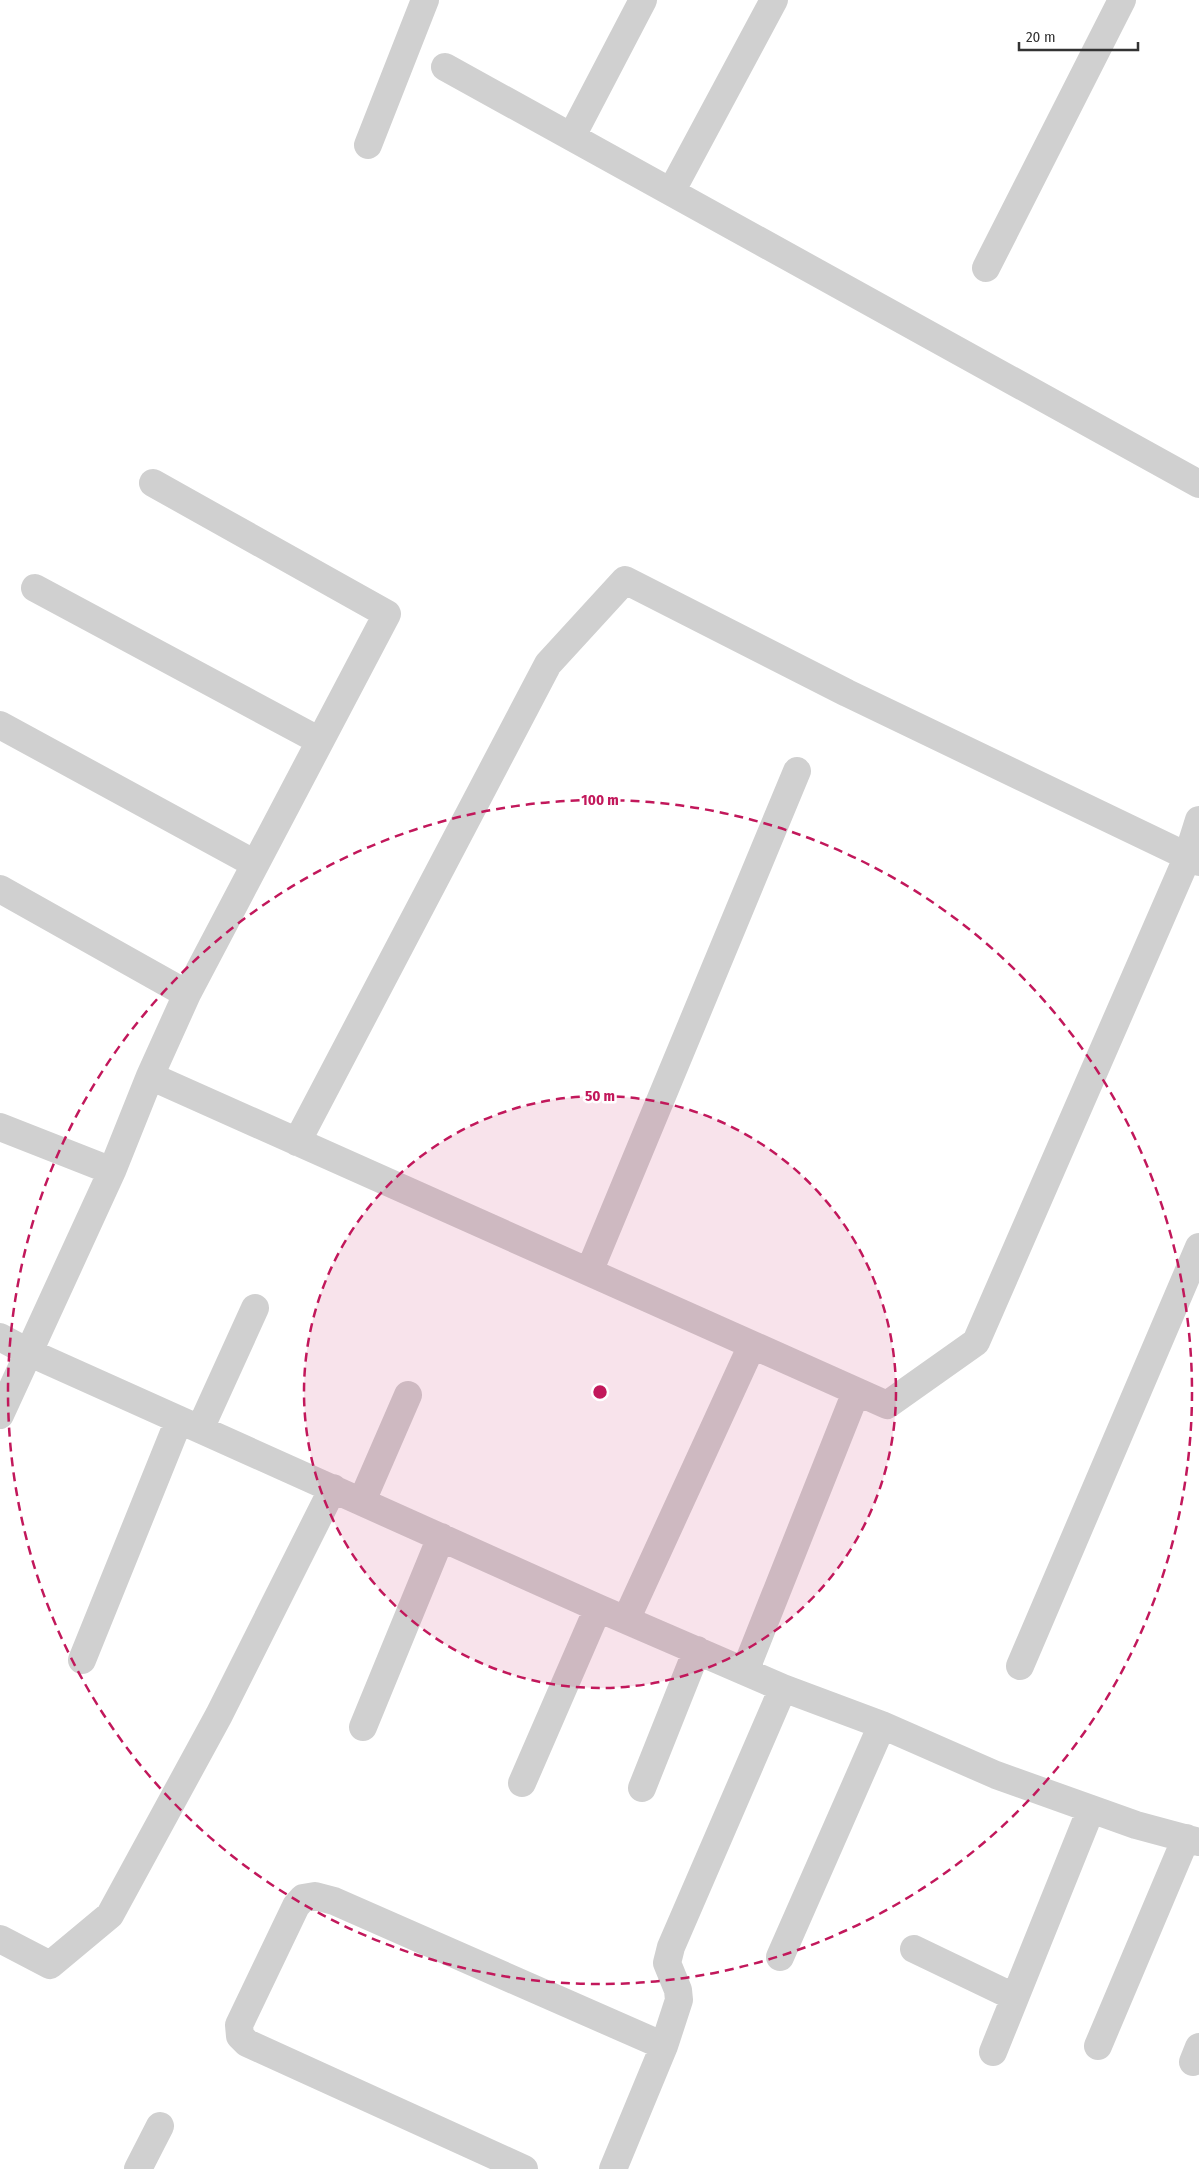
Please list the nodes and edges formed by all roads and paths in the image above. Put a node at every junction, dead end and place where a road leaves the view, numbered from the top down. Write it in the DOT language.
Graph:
graph roads {
  1 [pos="424,0"];
  2 [pos="643,0"];
  3 [pos="774,0"];
  4 [pos="1122,0"];
  5 [pos="445,66"];
  6 [pos="572,136"];
  7 [pos="368,145"];
  8 [pos="671,192"];
  9 [pos="986,268"];
  10 [pos="153,483"];
  11 [pos="1199,484"];
  12 [pos="35,588"];
  13 [pos="0,725"];
  14 [pos="320,741"];
  15 [pos="797,771"];
  16 [pos="1199,820"];
  17 [pos="1193,860"];
  18 [pos="255,864"];
  19 [pos="0,889"];
  20 [pos="187,994"];
  21 [pos="150,1076"];
  22 [pos="0,1127"];
  23 [pos="297,1142"];
  24 [pos="112,1171"];
  25 [pos="1199,1247"];
  26 [pos="589,1272"];
  27 [pos="254,1308"];
  28 [pos="0,1337"];
  29 [pos="752,1345"];
  30 [pos="28,1352"];
  31 [pos="856,1392"];
  32 [pos="408,1395"];
  33 [pos="0,1415"];
  34 [pos="189,1424"];
  35 [pos="333,1488"];
  36 [pos="362,1501"];
  37 [pos="441,1537"];
  38 [pos="598,1608"];
  39 [pos="626,1620"];
  40 [pos="697,1650"];
  41 [pos="82,1660"];
  42 [pos="1020,1666"];
  43 [pos="745,1672"];
  44 [pos="783,1688"];
  45 [pos="882,1725"];
  46 [pos="363,1727"];
  47 [pos="522,1783"];
  48 [pos="642,1788"];
  49 [pos="1091,1809"];
  50 [pos="1192,1840"];
  51 [pos="0,1939"];
  52 [pos="914,1949"];
  53 [pos="780,1957"];
  54 [pos="1014,1997"];
  55 [pos="664,2046"];
  56 [pos="1098,2046"];
  57 [pos="993,2052"];
  58 [pos="160,2126"];
  59 [pos="138,2169"];
  60 [pos="524,2169"];
  61 [pos="614,2169"];
  1 -- 7 [label="street"];
  2 -- 6 [label="street"];
  3 -- 8 [label="street"];
  4 -- 9 [label="street"];
  5 -- 6 [label="street"];
  6 -- 8 [label="street"];
  8 -- 11 [label="street"];
  10 -- 14 [label="street"];
  12 -- 14 [label="street"];
  13 -- 18 [label="street"];
  14 -- 18 [label="street"];
  15 -- 26 [label="street"];
  16 -- 17 [label="street"];
  17 -- 23 [label="street"];
  17 -- 31 [label="street"];
  18 -- 20 [label="street"];
  19 -- 20 [label="street"];
  20 -- 21 [label="street"];
  21 -- 23 [label="street"];
  21 -- 24 [label="street"];
  22 -- 24 [label="street"];
  23 -- 26 [label="street"];
  24 -- 30 [label="street"];
  25 -- 42 [label="street"];
  26 -- 29 [label="street"];
  27 -- 34 [label="street"];
  28 -- 30 [label="street"];
  29 -- 31 [label="street"];
  29 -- 39 [label="street"];
  30 -- 33 [label="street"];
  30 -- 34 [label="street"];
  31 -- 43 [label="street"];
  32 -- 36 [label="street"];
  34 -- 35 [label="street"];
  34 -- 41 [label="street"];
  35 -- 36 [label="street"];
  35 -- 51 [label="street"];
  36 -- 37 [label="street"];
  37 -- 38 [label="street"];
  37 -- 46 [label="street"];
  38 -- 39 [label="street"];
  38 -- 47 [label="street"];
  39 -- 40 [label="street"];
  40 -- 43 [label="street"];
  40 -- 48 [label="street"];
  43 -- 44 [label="street"];
  44 -- 45 [label="street"];
  44 -- 55 [label="street"];
  45 -- 49 [label="street"];
  45 -- 53 [label="street"];
  49 -- 50 [label="street"];
  49 -- 54 [label="street"];
  50 -- 56 [label="street"];
  52 -- 54 [label="street"];
  54 -- 57 [label="street"];
  55 -- 60 [label="street"];
  55 -- 61 [label="street"];
  58 -- 59 [label="street"];
}
